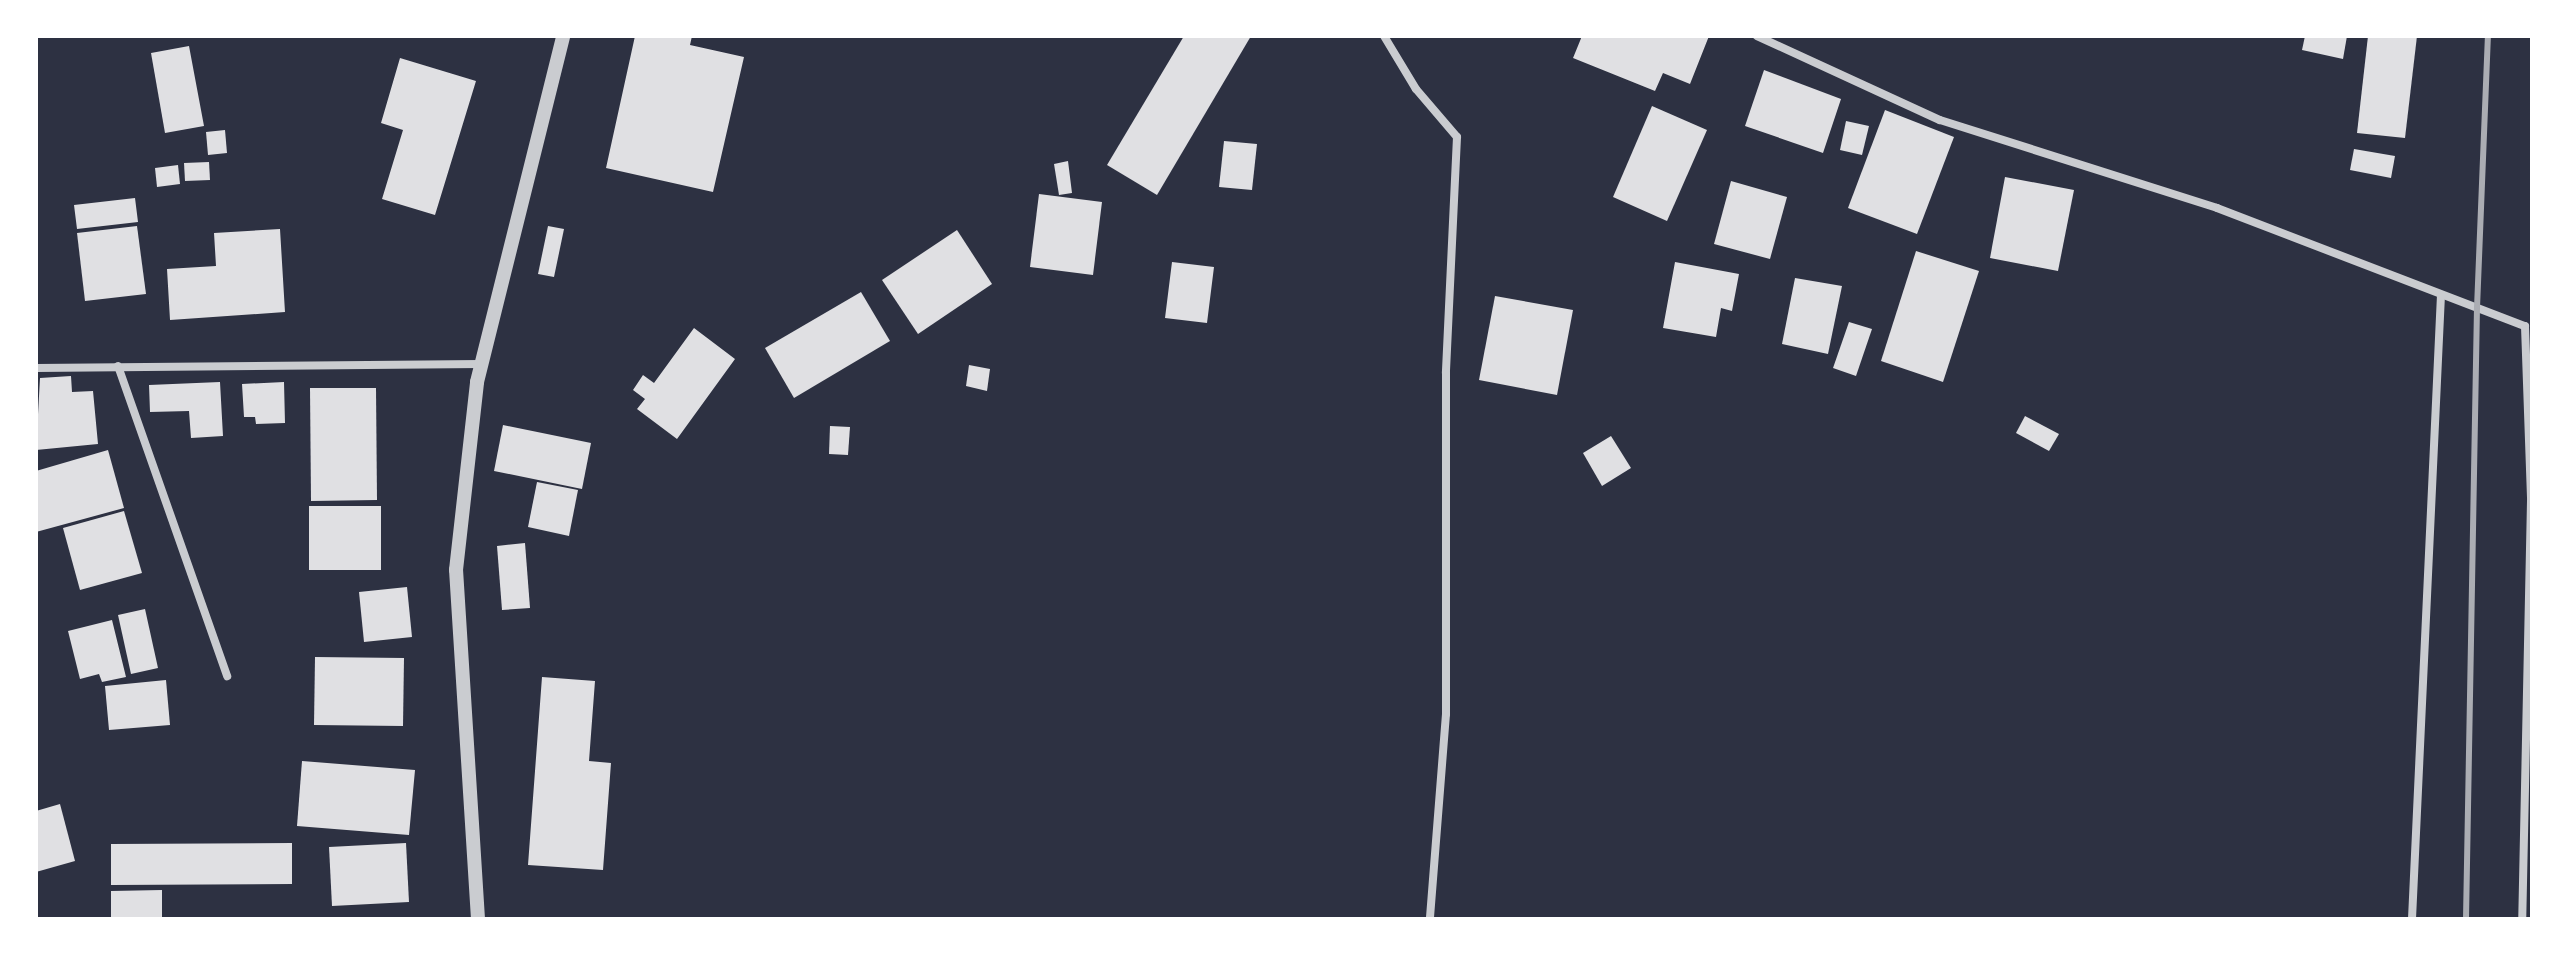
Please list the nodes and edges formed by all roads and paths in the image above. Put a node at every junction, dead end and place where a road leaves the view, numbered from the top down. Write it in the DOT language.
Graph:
graph roads {
  1 [pos="563,36"];
  2 [pos="1384,36"];
  3 [pos="1757,36"];
  4 [pos="2441,295"];
  5 [pos="2529,325"];
  6 [pos="2529,356"];
  7 [pos="481,364"];
  8 [pos="118,366"];
  9 [pos="36,368"];
  10 [pos="227,676"];
  11 [pos="478,919"];
  12 [pos="1430,919"];
  13 [pos="2412,919"];
  14 [pos="2522,919"];
  1 -- 7 [label="street"];
  2 -- 12 [label="street"];
  3 -- 4 [label="street"];
  4 -- 5 [label="street"];
  4 -- 13 [label="street"];
  5 -- 6 [label="street"];
  6 -- 14 [label="street"];
  7 -- 8 [label="street"];
  7 -- 11 [label="street"];
  8 -- 9 [label="street"];
  8 -- 10 [label="street"];
}
